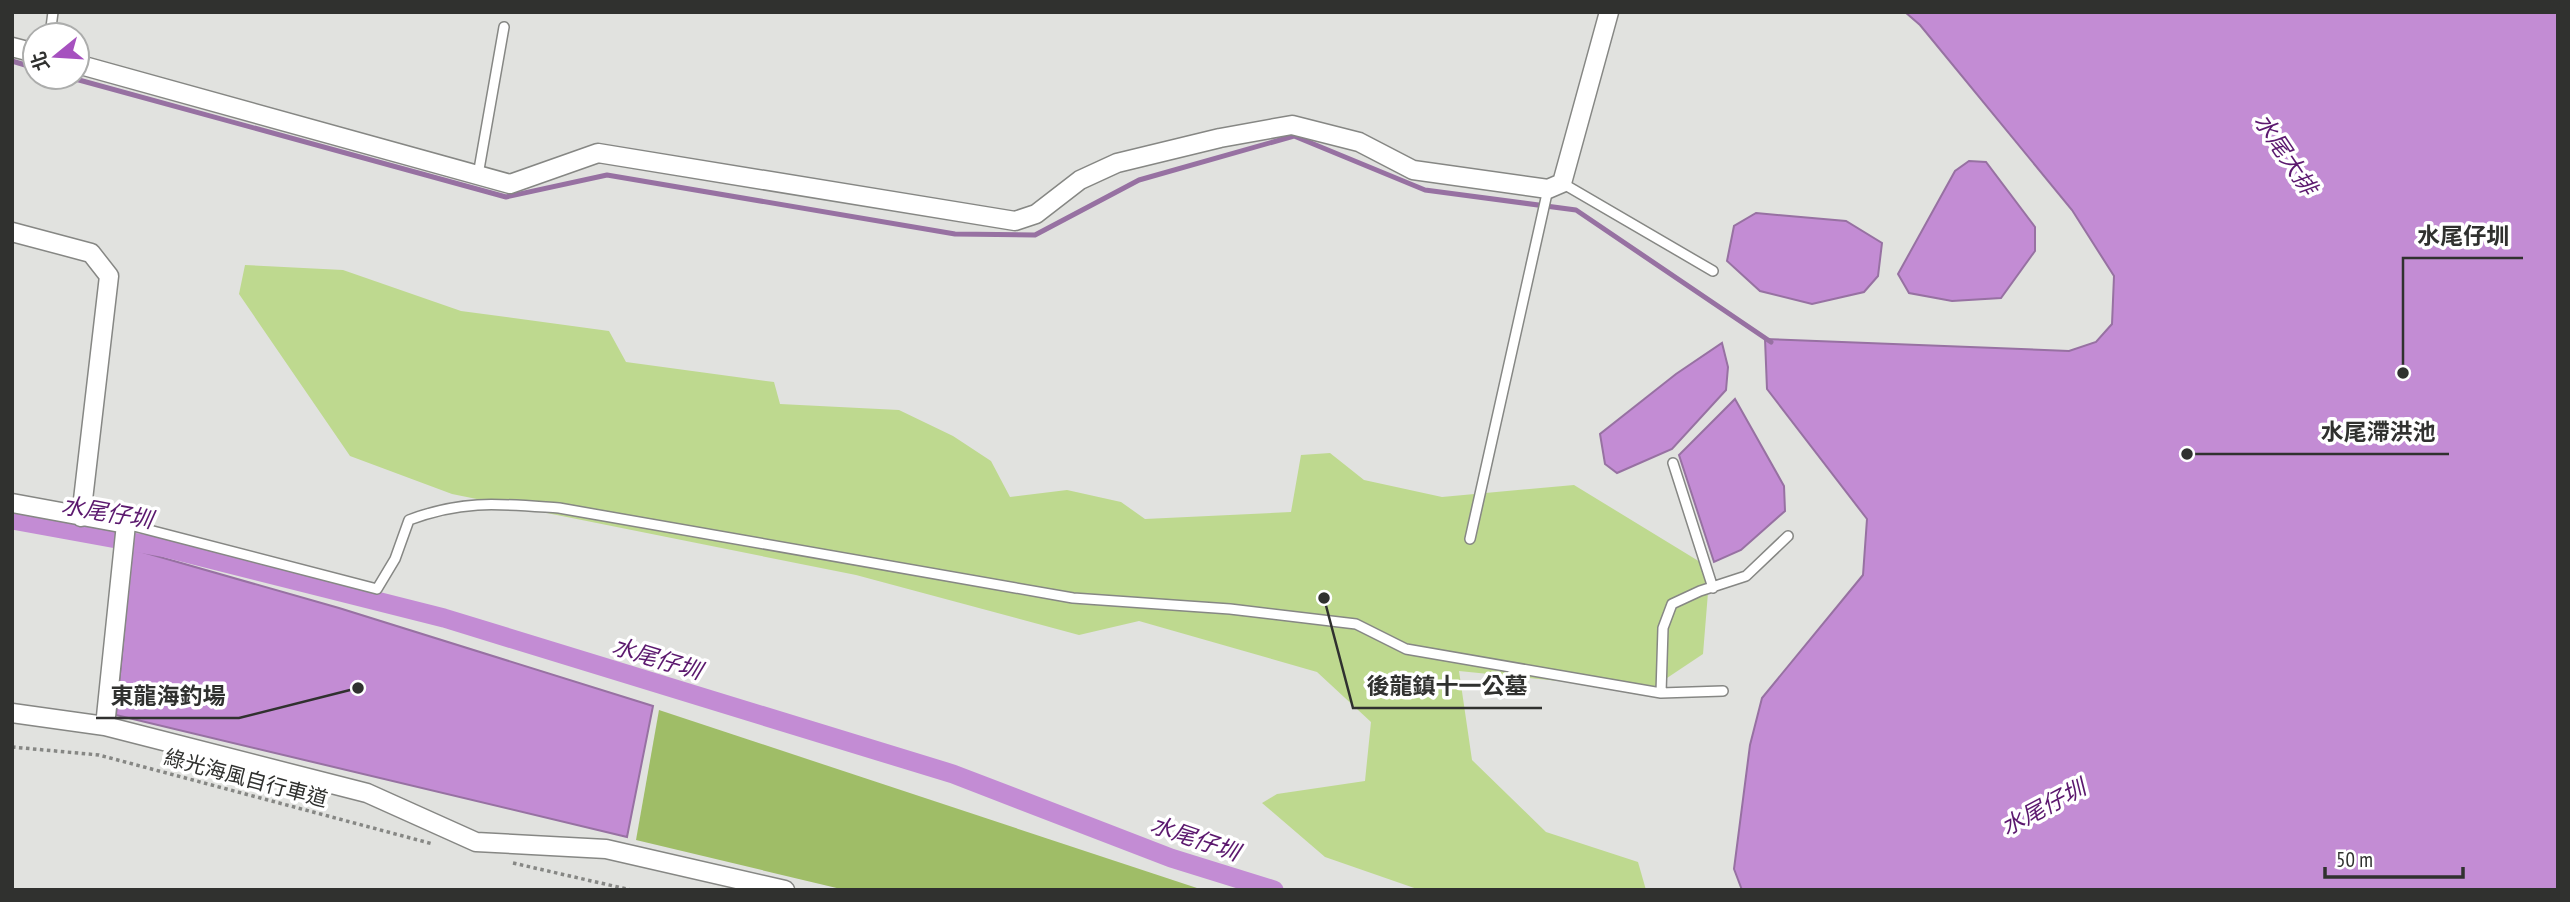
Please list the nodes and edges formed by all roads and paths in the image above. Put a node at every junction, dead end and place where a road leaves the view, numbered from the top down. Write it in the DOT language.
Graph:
graph roads {
  1 [pos="1609,12"];
  2 [pos="505,27"];
  3 [pos="91,68"];
  4 [pos="478,175"];
  5 [pos="1553,190"];
  6 [pos="12,232"];
  7 [pos="1713,271"];
  8 [pos="1673,463"];
  9 [pos="12,503"];
  10 [pos="81,517"];
  11 [pos="126,527"];
  12 [pos="1788,536"];
  13 [pos="1470,538"];
  14 [pos="1713,588"];
  15 [pos="1723,691"];
  16 [pos="1661,693"];
  17 [pos="12,713"];
  18 [pos="105,726"];
  19 [pos="12,747"];
  20 [pos="437,845"];
  21 [pos="509,863"];
  22 [pos="631,890"];
  23 [pos="785,890"];
  1 -- 5 [label="street"];
  2 -- 4 [label="lane"];
  3 -- 4 [label="street"];
  4 -- 5 [label="street"];
  5 -- 7 [label="lane"];
  5 -- 13 [label="lane"];
  6 -- 10 [label="street"];
  8 -- 14 [label="lane"];
  9 -- 10 [label="street"];
  10 -- 11 [label="street"];
  11 -- 16 [label="lane"];
  11 -- 18 [label="street"];
  12 -- 14 [label="lane"];
  14 -- 16 [label="lane"];
  15 -- 16 [label="lane"];
  17 -- 18 [label="street"];
  18 -- 23 [label="street"];
  19 -- 20 [label="path, 綠光海風自行車道"];
  21 -- 22 [label="path"];
}
